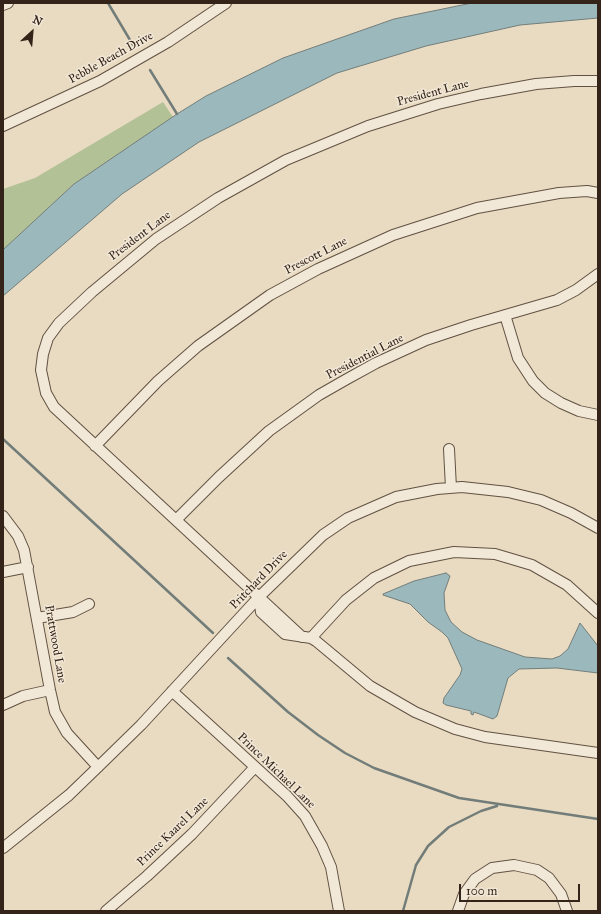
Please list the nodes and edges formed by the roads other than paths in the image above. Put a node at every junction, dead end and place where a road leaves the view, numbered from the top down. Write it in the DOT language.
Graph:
graph roads {
  1 [pos="8,3"];
  2 [pos="226,3"];
  3 [pos="3,5"];
  4 [pos="598,81"];
  5 [pos="3,126"];
  6 [pos="598,193"];
  7 [pos="598,274"];
  8 [pos="505,315"];
  9 [pos="598,415"];
  10 [pos="95,446"];
  11 [pos="449,449"];
  12 [pos="451,488"];
  13 [pos="3,516"];
  14 [pos="176,520"];
  15 [pos="598,528"];
  16 [pos="28,567"];
  17 [pos="3,572"];
  18 [pos="259,597"];
  19 [pos="89,604"];
  20 [pos="598,613"];
  21 [pos="37,618"];
  22 [pos="307,638"];
  23 [pos="50,690"];
  24 [pos="172,691"];
  25 [pos="3,705"];
  26 [pos="598,753"];
  27 [pos="98,767"];
  28 [pos="255,767"];
  29 [pos="3,848"];
  30 [pos="106,911"];
  31 [pos="339,911"];
  32 [pos="458,911"];
  33 [pos="567,911"];
  1 -- 3 [label="street"];
  2 -- 5 [label="street, Pebble Beach Drive"];
  4 -- 10 [label="street, President Lane"];
  6 -- 10 [label="street, Prescott Lane"];
  7 -- 8 [label="street, Presidential Lane"];
  8 -- 9 [label="street"];
  8 -- 14 [label="street, Presidential Lane"];
  10 -- 14 [label="street, President Lane"];
  11 -- 12 [label="street"];
  12 -- 15 [label="street, Pritchard Drive"];
  12 -- 18 [label="street, Pritchard Drive"];
  13 -- 16 [label="street, Prattwood Lane"];
  14 -- 18 [label="street, President Lane"];
  16 -- 17 [label="street"];
  16 -- 21 [label="street, Prattwood Lane"];
  18 -- 22 [label="street, President Lane"];
  18 -- 24 [label="street, Pritchard Drive"];
  19 -- 21 [label="street"];
  20 -- 22 [label="street"];
  21 -- 23 [label="street, Prattwood Lane"];
  22 -- 26 [label="street, President Lane"];
  23 -- 25 [label="street"];
  23 -- 27 [label="street, Prattwood Lane"];
  24 -- 27 [label="street, Pritchard Drive"];
  24 -- 28 [label="street, Prince Michael Lane"];
  27 -- 29 [label="street, Pritchard Drive"];
  28 -- 30 [label="street, Prince Kaarel Lane"];
  28 -- 31 [label="street, Prince Michael Lane"];
  32 -- 33 [label="street"];
}
